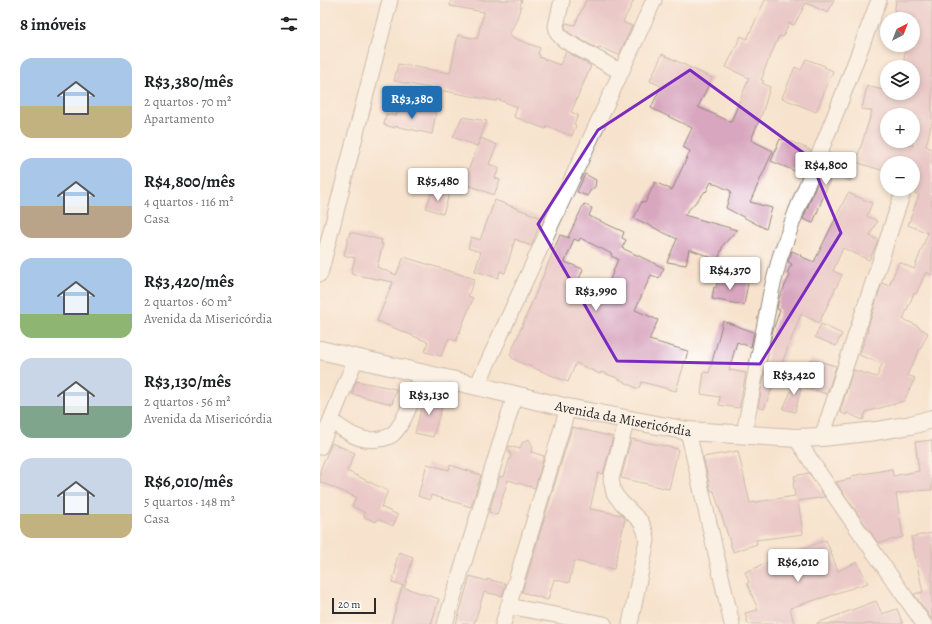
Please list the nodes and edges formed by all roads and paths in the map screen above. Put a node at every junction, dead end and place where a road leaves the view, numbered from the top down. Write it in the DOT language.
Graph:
graph roads {
  1 [pos="390,0"];
  2 [pos="562,0"];
  3 [pos="654,0"];
  4 [pos="879,0"];
  5 [pos="621,72"];
  6 [pos="902,196"];
  7 [pos="320,274"];
  8 [pos="320,350"];
  9 [pos="356,358"];
  10 [pos="421,373"];
  11 [pos="477,386"];
  12 [pos="515,395"];
  13 [pos="568,408"];
  14 [pos="627,419"];
  15 [pos="932,419"];
  16 [pos="331,421"];
  17 [pos="688,431"];
  18 [pos="744,434"];
  19 [pos="822,437"];
  20 [pos="796,438"];
  21 [pos="320,447"];
  22 [pos="508,606"];
  23 [pos="445,624"];
  24 [pos="503,624"];
  25 [pos="604,624"];
  26 [pos="630,624"];
  27 [pos="732,624"];
  28 [pos="924,624"];
  1 -- 7 [label="street"];
  2 -- 5 [label="street"];
  3 -- 5 [label="street"];
  4 -- 18 [label="street"];
  5 -- 11 [label="street"];
  6 -- 19 [label="street"];
  8 -- 9 [label="street, Avenida da Misericórdia"];
  9 -- 10 [label="street, Avenida da Misericórdia"];
  9 -- 16 [label="street"];
  10 -- 11 [label="street, Avenida da Misericórdia"];
  10 -- 16 [label="street"];
  11 -- 12 [label="street, Avenida da Misericórdia"];
  12 -- 13 [label="street, Avenida da Misericórdia"];
  12 -- 23 [label="street"];
  13 -- 14 [label="street, Avenida da Misericórdia"];
  13 -- 22 [label="street"];
  14 -- 17 [label="street, Avenida da Misericórdia"];
  14 -- 26 [label="street"];
  15 -- 19 [label="street, Avenida da Misericórdia"];
  16 -- 21 [label="street"];
  17 -- 18 [label="street, Avenida da Misericórdia"];
  17 -- 27 [label="street"];
  18 -- 20 [label="street, Avenida da Misericórdia"];
  19 -- 20 [label="street, Avenida da Misericórdia"];
  20 -- 28 [label="street"];
  22 -- 24 [label="street"];
  22 -- 25 [label="street"];
}
